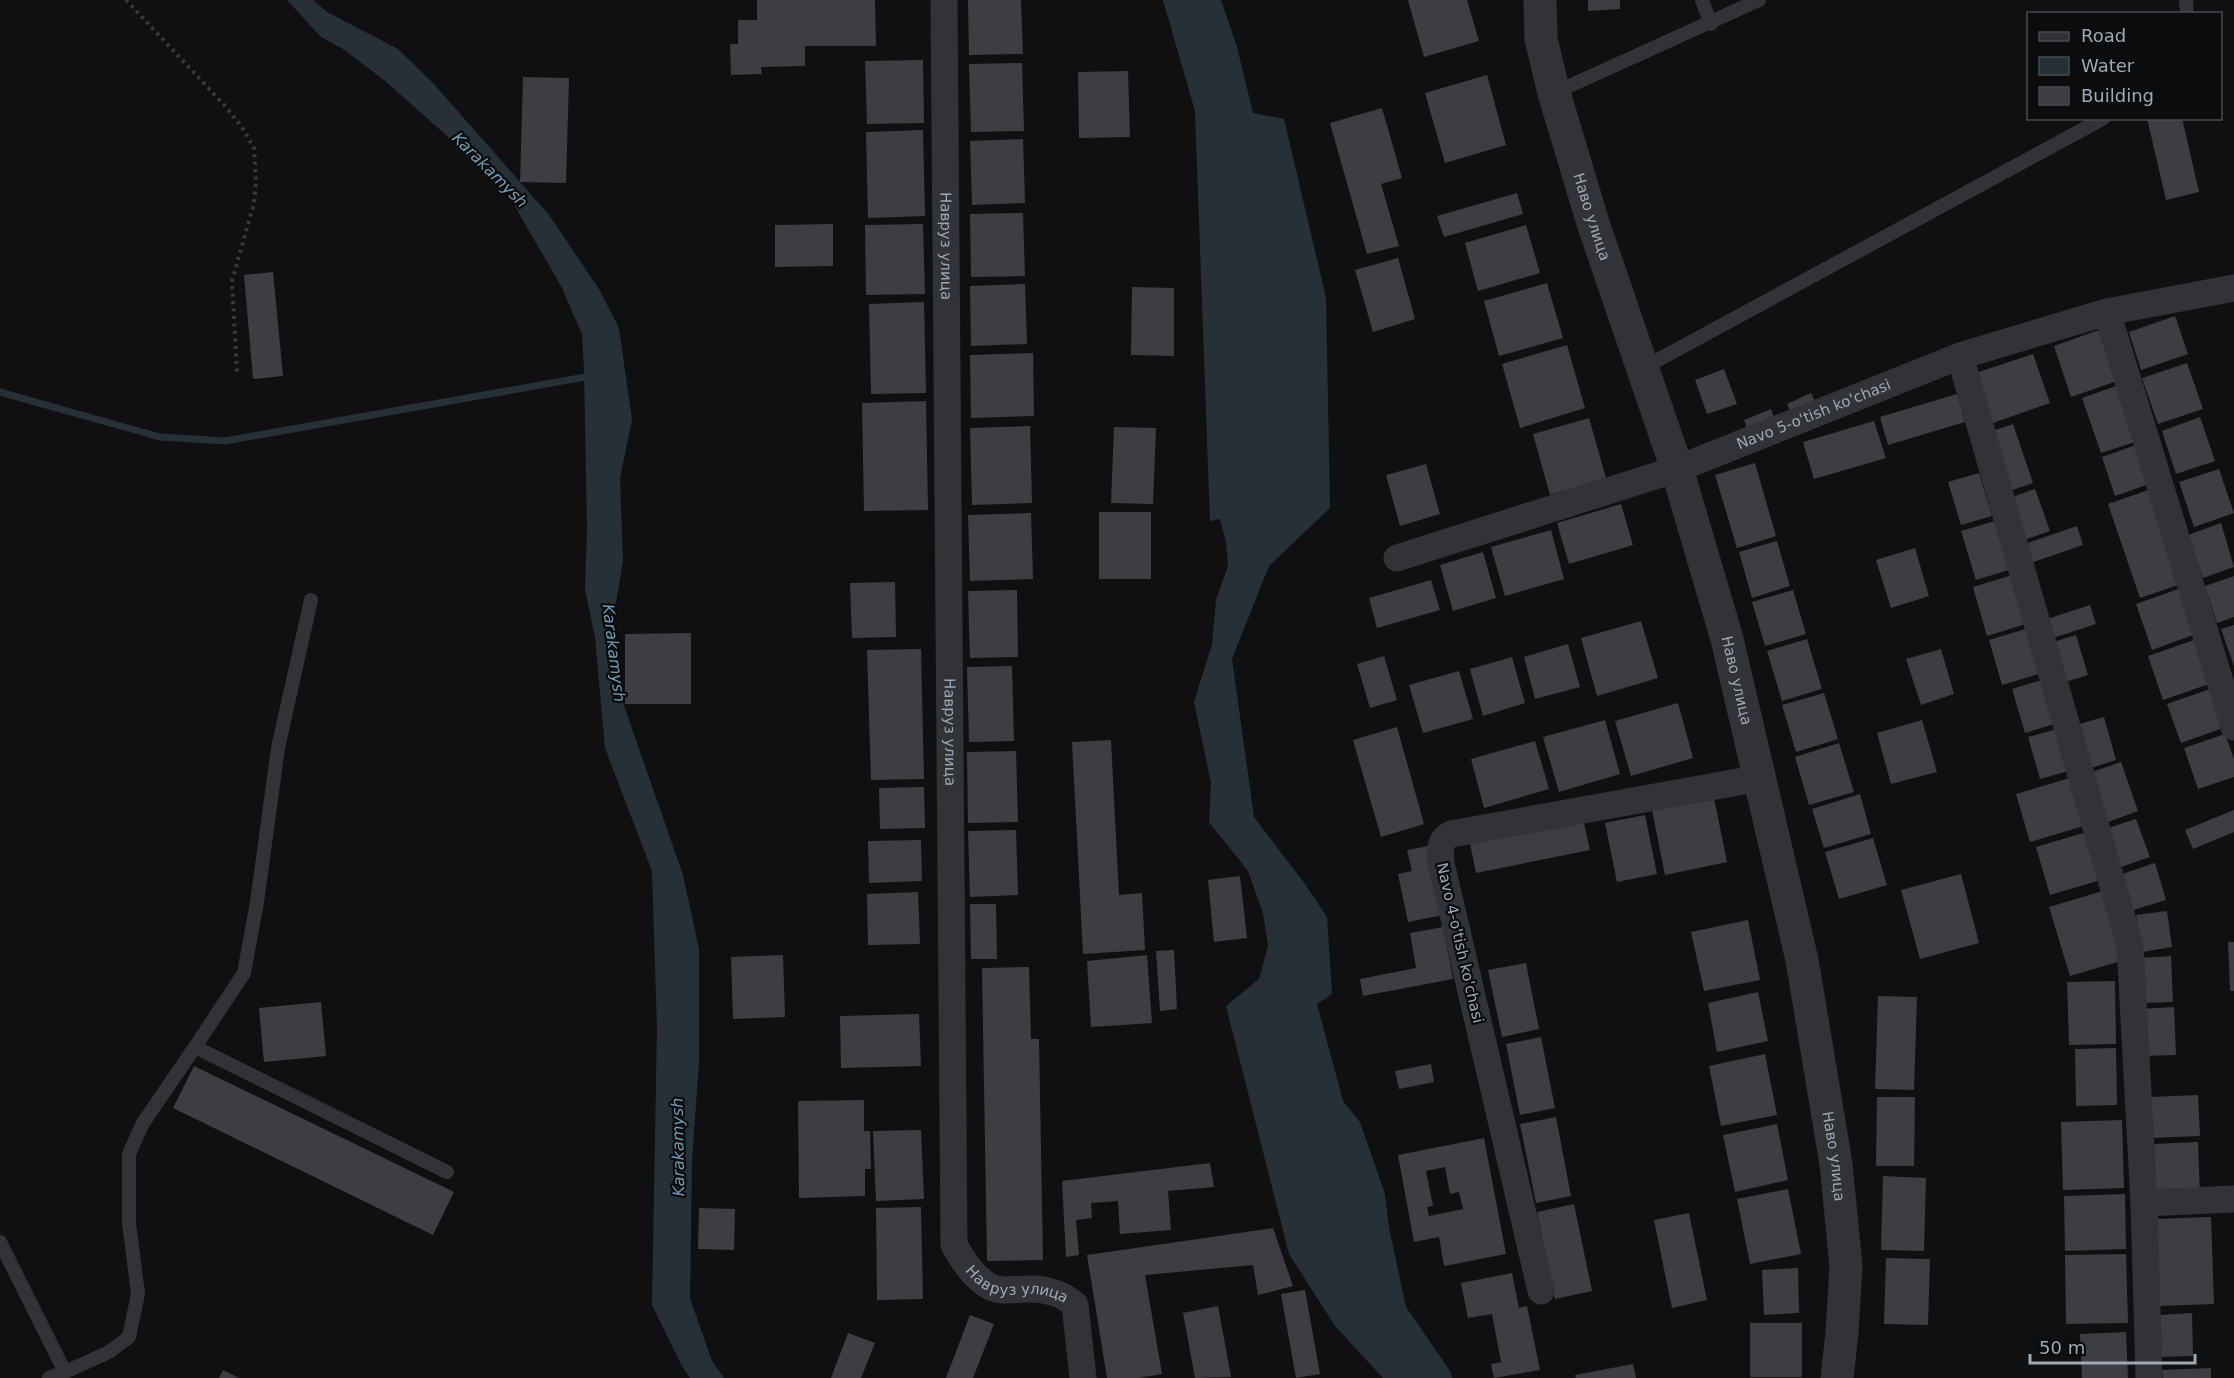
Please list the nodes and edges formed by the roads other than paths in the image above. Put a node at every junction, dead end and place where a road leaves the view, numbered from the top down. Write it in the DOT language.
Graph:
graph roads {
  1 [pos="944,0"];
  2 [pos="1540,0"];
  3 [pos="1702,0"];
  4 [pos="1759,0"];
  5 [pos="1711,24"];
  6 [pos="1554,93"];
  7 [pos="2100,120"];
  8 [pos="2234,288"];
  9 [pos="2107,312"];
  10 [pos="1960,356"];
  11 [pos="1642,368"];
  12 [pos="1677,469"];
  13 [pos="1397,558"];
  14 [pos="311,600"];
  15 [pos="2234,726"];
  16 [pos="1760,778"];
  17 [pos="195,1047"];
  18 [pos="447,1172"];
  19 [pos="2234,1198"];
  20 [pos="2144,1203"];
  21 [pos="0,1242"];
  22 [pos="1541,1291"];
  23 [pos="65,1372"];
  24 [pos="49,1378"];
  25 [pos="1083,1378"];
  26 [pos="1837,1378"];
  27 [pos="2149,1378"];
  1 -- 25 [label="street, Навруз улица"];
  2 -- 6 [label="street, Наво улица"];
  3 -- 5 [label="lane"];
  4 -- 5 [label="lane"];
  5 -- 6 [label="lane"];
  6 -- 11 [label="street, Наво улица"];
  7 -- 11 [label="lane"];
  8 -- 9 [label="street, Navo 5-o'tish ko'chasi"];
  9 -- 10 [label="street, Navo 5-o'tish ko'chasi"];
  9 -- 15 [label="street"];
  10 -- 12 [label="street, Navo 5-o'tish ko'chasi"];
  10 -- 20 [label="street"];
  11 -- 12 [label="street, Наво улица"];
  12 -- 13 [label="street, Navo 5-o'tish ko'chasi"];
  12 -- 16 [label="street, Наво улица"];
  14 -- 17 [label="lane"];
  16 -- 22 [label="street, Navo 4-o'tish ko'chasi"];
  16 -- 26 [label="street, Наво улица"];
  17 -- 18 [label="lane"];
  17 -- 23 [label="lane"];
  19 -- 20 [label="street"];
  20 -- 27 [label="street"];
  21 -- 23 [label="lane"];
  23 -- 24 [label="lane"];
}
